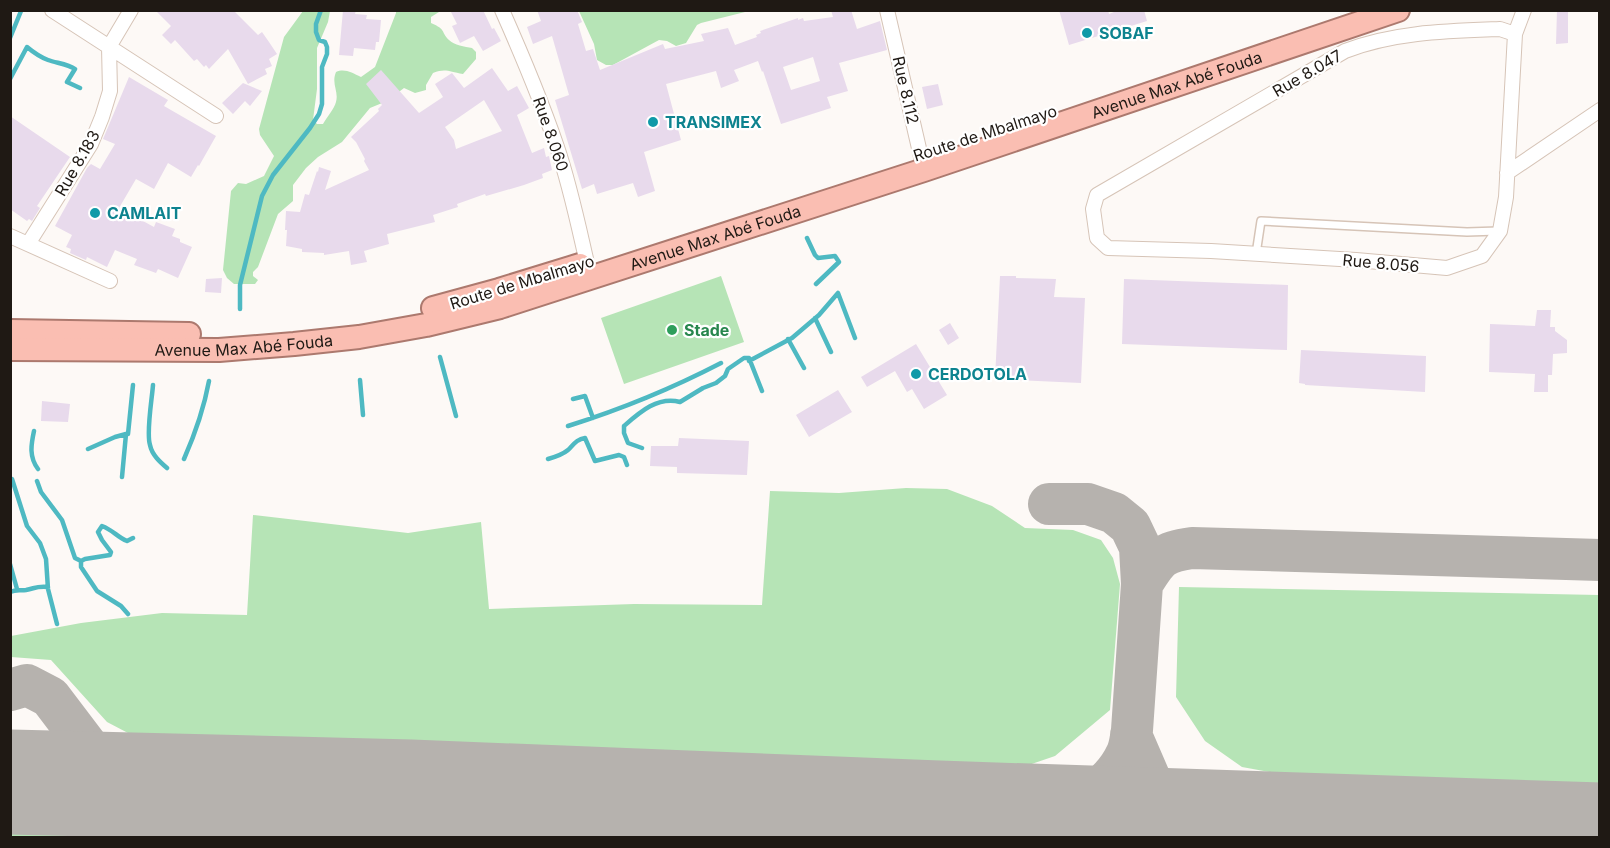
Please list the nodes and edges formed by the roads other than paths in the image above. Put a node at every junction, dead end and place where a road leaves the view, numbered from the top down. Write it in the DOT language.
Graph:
graph roads {
  1 [pos="52,10"];
  2 [pos="131,10"];
  3 [pos="502,10"];
  4 [pos="887,10"];
  5 [pos="1356,10"];
  6 [pos="1398,10"];
  7 [pos="1524,10"];
  8 [pos="1515,34"];
  9 [pos="109,47"];
  10 [pos="1599,110"];
  11 [pos="216,116"];
  12 [pos="922,162"];
  13 [pos="1507,173"];
  14 [pos="1097,195"];
  15 [pos="1500,231"];
  16 [pos="10,236"];
  17 [pos="28,244"];
  18 [pos="1256,255"];
  19 [pos="588,263"];
  20 [pos="110,281"];
  21 [pos="10,331"];
  22 [pos="10,349"];
  1 -- 9 [label="street"];
  2 -- 9 [label="street"];
  3 -- 19 [label="street, Rue 8.060"];
  4 -- 12 [label="street, Rue 8.112"];
  5 -- 12 [label="highway, Route de Mbalmayo"];
  6 -- 12 [label="highway, Avenue Max Abé Fouda"];
  7 -- 8 [label="street"];
  8 -- 13 [label="street, Rue 8.056"];
  8 -- 14 [label="street, Rue 8.047"];
  9 -- 11 [label="street"];
  9 -- 17 [label="street, Rue 8.183"];
  10 -- 13 [label="street"];
  12 -- 19 [label="highway, Route de Mbalmayo"];
  12 -- 22 [label="highway, Avenue Max Abé Fouda"];
  13 -- 15 [label="street, Rue 8.056"];
  14 -- 18 [label="street, Rue 8.056"];
  15 -- 18 [label="street, Rue 8.056"];
  15 -- 18 [label="lane"];
  16 -- 17 [label="street"];
  17 -- 20 [label="street"];
  19 -- 21 [label="highway, Route de Mbalmayo"];
}
